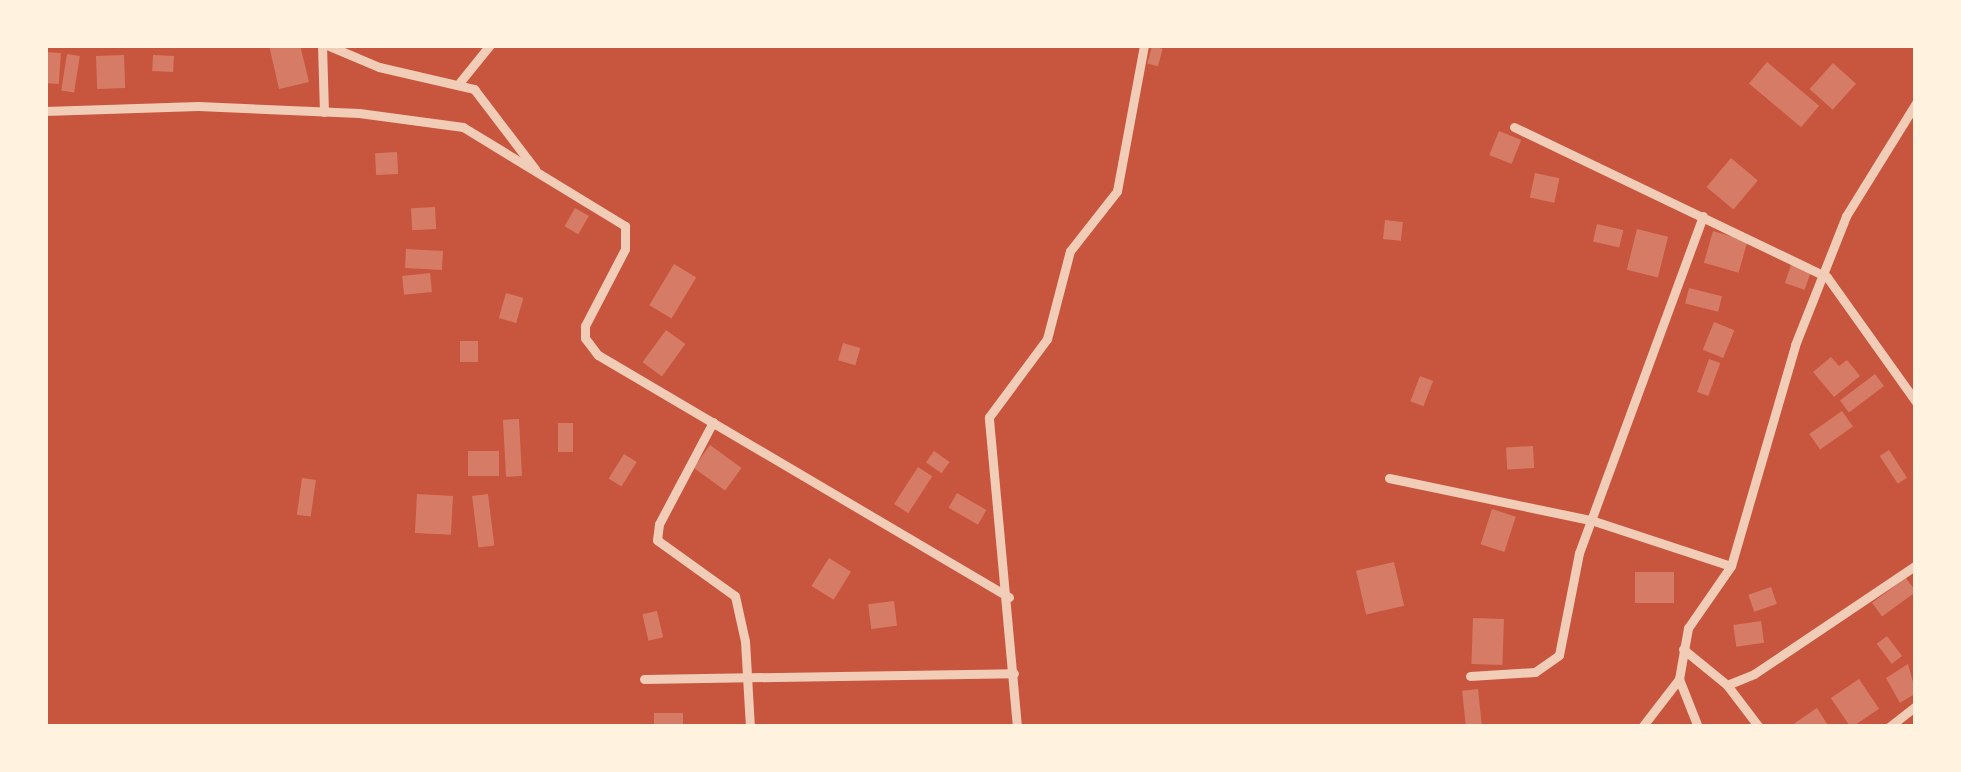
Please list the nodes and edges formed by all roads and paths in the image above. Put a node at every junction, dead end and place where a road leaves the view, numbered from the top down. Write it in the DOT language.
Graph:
graph roads {
  1 [pos="324,45"];
  2 [pos="490,45"];
  3 [pos="1144,45"];
  4 [pos="460,82"];
  5 [pos="1916,103"];
  6 [pos="45,111"];
  7 [pos="324,112"];
  8 [pos="1514,127"];
  9 [pos="536,172"];
  10 [pos="1703,216"];
  11 [pos="1827,276"];
  12 [pos="1916,402"];
  13 [pos="713,422"];
  14 [pos="1389,478"];
  15 [pos="1594,521"];
  16 [pos="1916,565"];
  17 [pos="1731,566"];
  18 [pos="1009,597"];
  19 [pos="1683,649"];
  20 [pos="1014,674"];
  21 [pos="1470,676"];
  22 [pos="644,678"];
  23 [pos="748,679"];
  24 [pos="1679,679"];
  25 [pos="1727,685"];
  26 [pos="1916,706"];
  27 [pos="750,727"];
  28 [pos="1017,727"];
  29 [pos="1642,727"];
  30 [pos="1698,727"];
  31 [pos="1758,727"];
  32 [pos="1889,727"];
  1 -- 4 [label="street"];
  1 -- 7 [label="street"];
  2 -- 4 [label="street"];
  3 -- 18 [label="street"];
  4 -- 9 [label="street"];
  5 -- 11 [label="street"];
  6 -- 7 [label="street"];
  7 -- 9 [label="street"];
  8 -- 10 [label="street"];
  9 -- 13 [label="street"];
  10 -- 11 [label="street"];
  10 -- 15 [label="street"];
  11 -- 12 [label="street"];
  11 -- 17 [label="street"];
  13 -- 18 [label="street"];
  13 -- 23 [label="street"];
  14 -- 15 [label="street"];
  15 -- 17 [label="street"];
  15 -- 21 [label="street"];
  16 -- 25 [label="street"];
  17 -- 19 [label="street"];
  18 -- 20 [label="street"];
  19 -- 24 [label="street"];
  19 -- 25 [label="street"];
  20 -- 23 [label="street"];
  20 -- 28 [label="street"];
  22 -- 23 [label="street"];
  23 -- 27 [label="street"];
  24 -- 29 [label="street"];
  24 -- 30 [label="street"];
  25 -- 31 [label="street"];
  26 -- 32 [label="street"];
}
